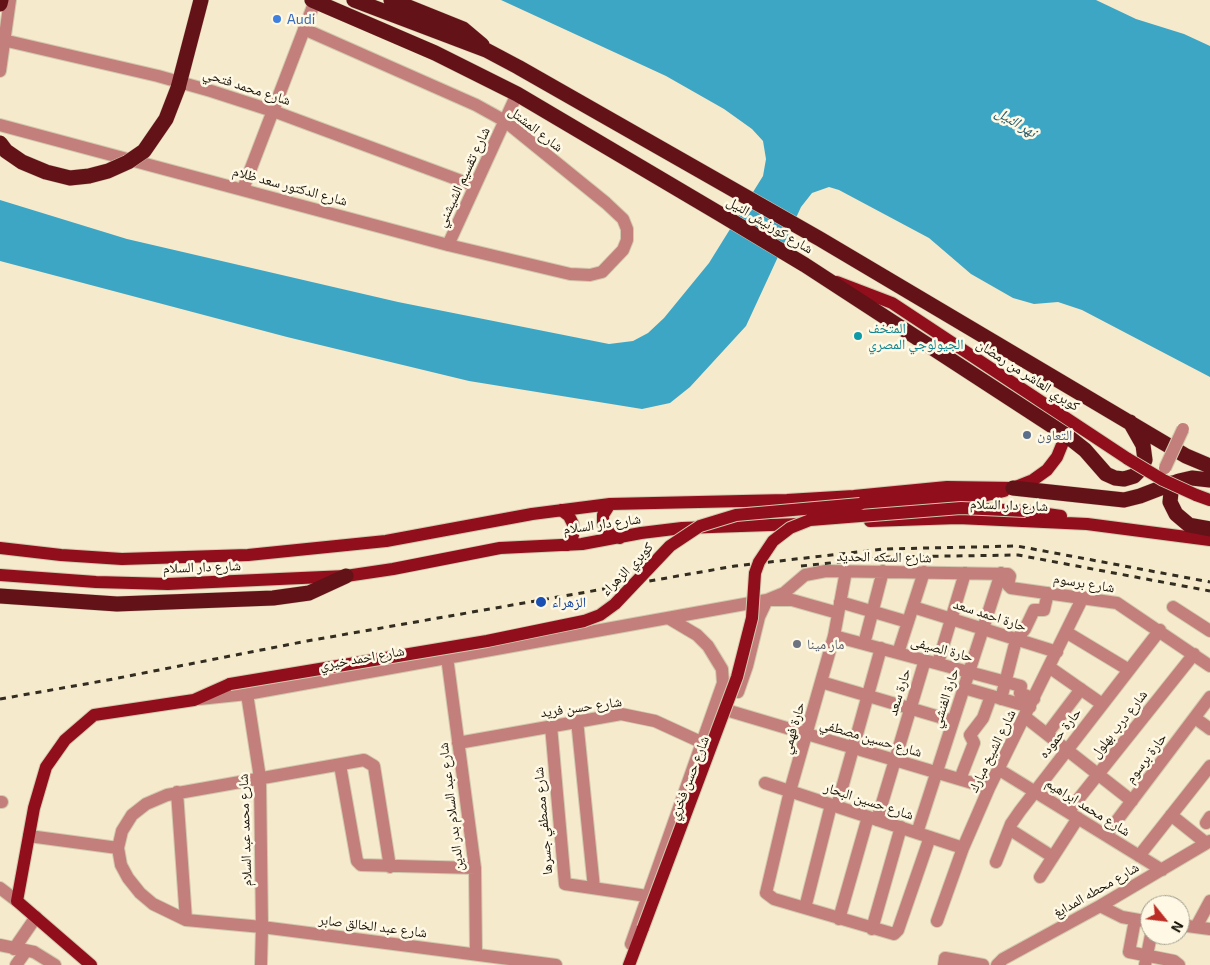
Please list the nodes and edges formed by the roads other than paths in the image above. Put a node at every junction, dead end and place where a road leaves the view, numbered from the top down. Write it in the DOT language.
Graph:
graph roads {
  1 [pos="10,0"];
  2 [pos="201,0"];
  3 [pos="313,0"];
  4 [pos="354,0"];
  5 [pos="391,0"];
  6 [pos="304,29"];
  7 [pos="3,40"];
  8 [pos="486,50"];
  9 [pos="0,71"];
  10 [pos="178,85"];
  11 [pos="517,94"];
  12 [pos="273,111"];
  13 [pos="505,121"];
  14 [pos="1,123"];
  15 [pos="0,143"];
  16 [pos="475,186"];
  17 [pos="243,189"];
  18 [pos="448,245"];
  19 [pos="570,274"];
  20 [pos="827,280"];
  21 [pos="1130,422"];
  22 [pos="1183,429"];
  23 [pos="1066,435"];
  24 [pos="1210,466"];
  25 [pos="1165,468"];
  26 [pos="1210,480"];
  27 [pos="1172,483"];
  28 [pos="1014,488"];
  29 [pos="1210,500"];
  30 [pos="610,504"];
  31 [pos="562,510"];
  32 [pos="1087,524"];
  33 [pos="1210,529"];
  34 [pos="620,538"];
  35 [pos="1210,540"];
  36 [pos="568,545"];
  37 [pos="0,548"];
  38 [pos="846,571"];
  39 [pos="883,571"];
  40 [pos="924,572"];
  41 [pos="965,572"];
  42 [pos="1006,574"];
  43 [pos="0,575"];
  44 [pos="346,576"];
  45 [pos="1048,593"];
  46 [pos="0,596"];
  47 [pos="1083,597"];
  48 [pos="767,600"];
  49 [pos="913,607"];
  50 [pos="1173,607"];
  51 [pos="839,608"];
  52 [pos="872,612"];
  53 [pos="670,619"];
  54 [pos="952,619"];
  55 [pos="908,622"];
  56 [pos="983,629"];
  57 [pos="1160,630"];
  58 [pos="1210,631"];
  59 [pos="1066,632"];
  60 [pos="834,636"];
  61 [pos="1016,640"];
  62 [pos="864,644"];
  63 [pos="881,648"];
  64 [pos="1057,652"];
  65 [pos="898,653"];
  66 [pos="1194,654"];
  67 [pos="447,658"];
  68 [pos="925,660"];
  69 [pos="938,663"];
  70 [pos="1210,666"];
  71 [pos="1049,667"];
  72 [pos="1129,670"];
  73 [pos="969,672"];
  74 [pos="1005,681"];
  75 [pos="822,682"];
  76 [pos="964,688"];
  77 [pos="1081,689"];
  78 [pos="247,694"];
  79 [pos="868,695"];
  80 [pos="1210,697"];
  81 [pos="996,698"];
  82 [pos="194,700"];
  83 [pos="1102,704"];
  84 [pos="716,707"];
  85 [pos="910,708"];
  86 [pos="1030,708"];
  87 [pos="730,712"];
  88 [pos="1195,718"];
  89 [pos="577,720"];
  90 [pos="953,721"];
  91 [pos="551,726"];
  92 [pos="1210,728"];
  93 [pos="806,734"];
  94 [pos="1047,734"];
  95 [pos="458,743"];
  96 [pos="703,743"];
  97 [pos="853,748"];
  98 [pos="1066,749"];
  99 [pos="895,760"];
  100 [pos="340,765"];
  101 [pos="1210,766"];
  102 [pos="998,770"];
  103 [pos="936,773"];
  104 [pos="1099,775"];
  105 [pos="260,778"];
  106 [pos="960,779"];
  107 [pos="765,783"];
  108 [pos="989,788"];
  109 [pos="790,791"];
  110 [pos="177,792"];
  111 [pos="1034,792"];
  112 [pos="1132,801"];
  113 [pos="834,805"];
  114 [pos="1073,815"];
  115 [pos="1171,815"];
  116 [pos="873,818"];
  117 [pos="901,828"];
  118 [pos="1009,829"];
  119 [pos="917,833"];
  120 [pos="1106,835"];
  121 [pos="29,836"];
  122 [pos="930,837"];
  123 [pos="1208,842"];
  124 [pos="118,848"];
  125 [pos="963,848"];
  126 [pos="1139,856"];
  127 [pos="1053,857"];
  128 [pos="996,862"];
  129 [pos="390,867"];
  130 [pos="475,868"];
  131 [pos="1162,870"];
  132 [pos="1040,877"];
  133 [pos="594,888"];
  134 [pos="1,892"];
  135 [pos="647,896"];
  136 [pos="16,900"];
  137 [pos="1210,901"];
  138 [pos="1100,906"];
  139 [pos="805,908"];
  140 [pos="36,917"];
  141 [pos="838,919"];
  142 [pos="186,920"];
  143 [pos="1135,920"];
  144 [pos="937,921"];
  145 [pos="1140,921"];
  146 [pos="1190,926"];
  147 [pos="262,927"];
  148 [pos="1196,927"];
  149 [pos="872,929"];
  150 [pos="1210,929"];
  151 [pos="0,945"];
  152 [pos="1149,945"];
  153 [pos="20,950"];
  154 [pos="476,954"];
  155 [pos="1145,960"];
  156 [pos="945,962"];
  157 [pos="16,965"];
  158 [pos="55,965"];
  159 [pos="91,965"];
  160 [pos="261,965"];
  161 [pos="556,965"];
  162 [pos="624,965"];
  163 [pos="631,965"];
  164 [pos="983,965"];
  165 [pos="997,965"];
  166 [pos="1179,965"];
  1 -- 7 [label="street"];
  2 -- 10 [label="highway"];
  3 -- 6 [label="street"];
  3 -- 11 [label="highway, شارع كورنيش النيل"];
  4 -- 8 [label="highway, شارع كورنيش النيل"];
  5 -- 8 [label="highway"];
  6 -- 12 [label="street"];
  6 -- 13 [label="street, شارع المشتل"];
  7 -- 9 [label="street"];
  7 -- 10 [label="street, شارع محمد فتحي"];
  8 -- 21 [label="highway, شارع كورنيش النيل"];
  10 -- 12 [label="street, شارع محمد فتحي"];
  10 -- 15 [label="highway, bridge"];
  11 -- 13 [label="street, شارع تقسيم الشيشني"];
  11 -- 20 [label="highway, شارع كورنيش النيل"];
  12 -- 16 [label="street, شارع محمد فتحي"];
  12 -- 17 [label="street"];
  13 -- 16 [label="street, شارع تقسيم الشيشني"];
  13 -- 19 [label="street, شارع المشتل"];
  14 -- 17 [label="street, شارع الدكتور سعد ظلام"];
  16 -- 18 [label="street, شارع تقسيم الشيشني"];
  17 -- 18 [label="street, شارع الدكتور سعد ظلام"];
  18 -- 19 [label="street, شارع الدكتور سعد ظلام"];
  20 -- 23 [label="highway, شارع كورنيش النيل"];
  20 -- 29 [label="main road, كوبري العاشر من رمضان, bridge"];
  21 -- 23 [label="highway, شارع كورنيش النيل"];
  21 -- 24 [label="highway, شارع كورنيش النيل"];
  22 -- 25 [label="street, bridge"];
  23 -- 28 [label="main road, شارع دار السلام"];
  26 -- 27 [label="highway"];
  27 -- 28 [label="highway"];
  27 -- 33 [label="highway"];
  28 -- 30 [label="main road, شارع دار السلام"];
  28 -- 82 [label="main road, كوبري الزهراء, bridge"];
  30 -- 31 [label="main road, شارع دار السلام"];
  30 -- 34 [label="main road"];
  31 -- 36 [label="main road"];
  31 -- 37 [label="main road, شارع دار السلام"];
  32 -- 34 [label="main road, شارع دار السلام"];
  32 -- 35 [label="main road, شارع دار السلام"];
  32 -- 163 [label="main road, bridge"];
  34 -- 36 [label="main road, شارع دار السلام"];
  36 -- 44 [label="main road, شارع دار السلام"];
  38 -- 39 [label="street, شارع السكه الحديد"];
  38 -- 48 [label="street, شارع السكه الحديد"];
  38 -- 51 [label="street, حارة فهمي"];
  39 -- 40 [label="street, شارع السكه الحديد"];
  39 -- 52 [label="street"];
  40 -- 41 [label="street, شارع السكه الحديد"];
  40 -- 49 [label="street"];
  41 -- 42 [label="street, شارع السكه الحديد"];
  41 -- 54 [label="street"];
  42 -- 45 [label="street, شارع برسوم"];
  42 -- 56 [label="street, حارة الفنشي"];
  43 -- 44 [label="main road, شارع دار السلام"];
  44 -- 46 [label="highway"];
  45 -- 47 [label="street, شارع برسوم"];
  45 -- 61 [label="street"];
  47 -- 57 [label="street, شارع برسوم"];
  47 -- 59 [label="street, شارع الشيخ مبارك"];
  48 -- 51 [label="street, شارع احمد خيري"];
  48 -- 53 [label="street, شارع احمد خيري"];
  48 -- 87 [label="street, شارع حسن فخري"];
  49 -- 54 [label="street, حارة احمد سعد"];
  49 -- 55 [label="street"];
  50 -- 58 [label="street"];
  51 -- 52 [label="street, شارع احمد خيري"];
  51 -- 60 [label="street, حارة فهمي"];
  52 -- 55 [label="street, شارع احمد خيري"];
  52 -- 62 [label="street"];
  53 -- 67 [label="street, شارع احمد خيري"];
  53 -- 84 [label="street, شارع حسن فخري"];
  54 -- 56 [label="street, حارة احمد سعد"];
  54 -- 69 [label="street"];
  55 -- 65 [label="street"];
  56 -- 61 [label="street, حارة احمد سعد"];
  56 -- 73 [label="street, حارة الفنشي"];
  57 -- 66 [label="street, شارع برسوم"];
  57 -- 72 [label="street, حارة حموده"];
  59 -- 64 [label="street, شارع الشيخ مبارك"];
  59 -- 72 [label="street"];
  60 -- 62 [label="street, حارة الصيفى"];
  60 -- 75 [label="street, حارة فهمي"];
  61 -- 64 [label="street, حارة احمد سعد"];
  61 -- 74 [label="street"];
  62 -- 63 [label="street, حارة الصيفى"];
  63 -- 65 [label="street, حارة الصيفى"];
  63 -- 79 [label="street"];
  64 -- 71 [label="street, شارع الشيخ مبارك"];
  65 -- 68 [label="street, حارة الصيفى"];
  66 -- 70 [label="street, شارع برسوم"];
  66 -- 104 [label="street, شارع درب بهلول"];
  67 -- 78 [label="street, شارع احمد خيري"];
  67 -- 95 [label="street, شارع عبد السلام بدر الدين"];
  68 -- 69 [label="street, حارة الصيفى"];
  68 -- 85 [label="street, حارة سعد"];
  69 -- 73 [label="street, حارة الصيفى"];
  71 -- 77 [label="street"];
  71 -- 86 [label="street, شارع الشيخ مبارك"];
  72 -- 83 [label="street, حارة حموده"];
  73 -- 74 [label="street, حارة الصيفى"];
  73 -- 76 [label="street, حارة الفنشي"];
  74 -- 81 [label="street"];
  74 -- 86 [label="street, حارة الصيفى"];
  75 -- 79 [label="street"];
  75 -- 93 [label="street, حارة فهمي"];
  76 -- 81 [label="street"];
  76 -- 90 [label="street, حارة الفنشي"];
  77 -- 83 [label="street"];
  77 -- 94 [label="street"];
  78 -- 82 [label="street, شارع احمد خيري"];
  78 -- 105 [label="street, شارع محمد عبد السلام"];
  79 -- 85 [label="street"];
  79 -- 97 [label="street"];
  80 -- 88 [label="street, حارة برسوم"];
  81 -- 86 [label="street"];
  81 -- 106 [label="street"];
  82 -- 121 [label="main road, شارع احمد خيري"];
  83 -- 98 [label="street, حارة حموده"];
  84 -- 87 [label="street, شارع حسين مصطفي"];
  84 -- 96 [label="street, شارع حسن فخري"];
  85 -- 90 [label="street"];
  85 -- 99 [label="street, حارة سعد"];
  86 -- 94 [label="street"];
  86 -- 102 [label="street, شارع الشيخ مبارك"];
  87 -- 93 [label="street, شارع حسين مصطفي"];
  87 -- 163 [label="street, شارع حسن فخري"];
  88 -- 92 [label="street"];
  88 -- 112 [label="street, حارة برسوم"];
  89 -- 91 [label="street, شارع حسن فريد"];
  89 -- 96 [label="street, شارع حسن فريد"];
  89 -- 133 [label="street"];
  90 -- 103 [label="street, حارة الفنشي"];
  91 -- 95 [label="street, شارع حسن فريد"];
  91 -- 133 [label="street, شارع مصطفي جسرها"];
  93 -- 97 [label="street, شارع حسين مصطفي"];
  93 -- 109 [label="street, حارة فهمي"];
  94 -- 98 [label="street"];
  95 -- 130 [label="street, شارع عبد السلام بدر الدين"];
  96 -- 135 [label="street, شارع حسن فخري"];
  97 -- 99 [label="street, شارع حسين مصطفي"];
  97 -- 113 [label="street"];
  98 -- 104 [label="street"];
  98 -- 111 [label="street, حارة حموده"];
  99 -- 103 [label="street, شارع حسين مصطفي"];
  99 -- 116 [label="street, حارة سعد"];
  100 -- 105 [label="street"];
  100 -- 129 [label="street"];
  100 -- 129 [label="street"];
  101 -- 115 [label="street"];
  102 -- 108 [label="street, شارع الشيخ مبارك"];
  102 -- 111 [label="street, شارع محمد ابراهيم"];
  103 -- 106 [label="street, شارع حسين مصطفي"];
  103 -- 119 [label="street, حارة الفنشي"];
  104 -- 112 [label="street"];
  104 -- 114 [label="street, شارع درب بهلول"];
  105 -- 110 [label="street"];
  105 -- 147 [label="street, شارع محمد عبد السلام"];
  106 -- 108 [label="street, شارع حسين مصطفي"];
  107 -- 109 [label="street, شارع حسين البحار"];
  108 -- 125 [label="street, شارع الشيخ مبارك"];
  109 -- 113 [label="street, شارع حسين البحار"];
  109 -- 139 [label="street, حارة فهمي"];
  110 -- 124 [label="street"];
  110 -- 142 [label="street"];
  111 -- 114 [label="street, شارع محمد ابراهيم"];
  111 -- 118 [label="street, حارة حموده"];
  112 -- 120 [label="street, حارة برسوم"];
  113 -- 116 [label="street, شارع حسين البحار"];
  113 -- 139 [label="street"];
  114 -- 120 [label="street, شارع محمد ابراهيم"];
  114 -- 127 [label="street, شارع درب بهلول"];
  115 -- 123 [label="street"];
  115 -- 126 [label="street"];
  116 -- 117 [label="street, شارع حسين البحار"];
  116 -- 141 [label="street, حارة سعد"];
  117 -- 119 [label="street, شارع حسين البحار"];
  117 -- 149 [label="street"];
  118 -- 127 [label="street"];
  118 -- 128 [label="street, حارة حموده"];
  119 -- 122 [label="street, شارع حسين البحار"];
  120 -- 126 [label="street, شارع محمد ابراهيم"];
  121 -- 124 [label="street"];
  121 -- 136 [label="main road, شارع احمد خيري"];
  122 -- 125 [label="street, شارع حسين البحار"];
  122 -- 149 [label="street"];
  123 -- 131 [label="street, شارع محطه المدابغ"];
  124 -- 142 [label="street"];
  125 -- 144 [label="street, شارع الشيخ مبارك"];
  126 -- 131 [label="street, شارع محمد ابراهيم"];
  127 -- 132 [label="street, شارع درب بهلول"];
  129 -- 130 [label="street"];
  130 -- 154 [label="street, شارع عبد السلام بدر الدين"];
  131 -- 138 [label="street, شارع محطه المدابغ"];
  133 -- 135 [label="street, شارع مصطفي جسرها"];
  134 -- 136 [label="street"];
  135 -- 162 [label="street, شارع حسن فخري"];
  136 -- 140 [label="main road"];
  137 -- 148 [label="street"];
  138 -- 143 [label="street"];
  138 -- 165 [label="street, شارع محطه المدابغ"];
  139 -- 141 [label="street"];
  140 -- 153 [label="street"];
  140 -- 159 [label="main road"];
  141 -- 149 [label="street"];
  142 -- 147 [label="street, شارع عبد الخالق صابر"];
  143 -- 145 [label="street"];
  143 -- 155 [label="street"];
  146 -- 148 [label="street"];
  147 -- 154 [label="street, شارع عبد الخالق صابر"];
  147 -- 160 [label="street, شارع محمد عبد السلام"];
  148 -- 150 [label="street"];
  151 -- 153 [label="street"];
  152 -- 155 [label="street"];
  153 -- 157 [label="street"];
  153 -- 158 [label="street"];
  154 -- 161 [label="street, شارع عبد الخالق صابر"];
  155 -- 166 [label="street"];
  156 -- 164 [label="street"];
}
